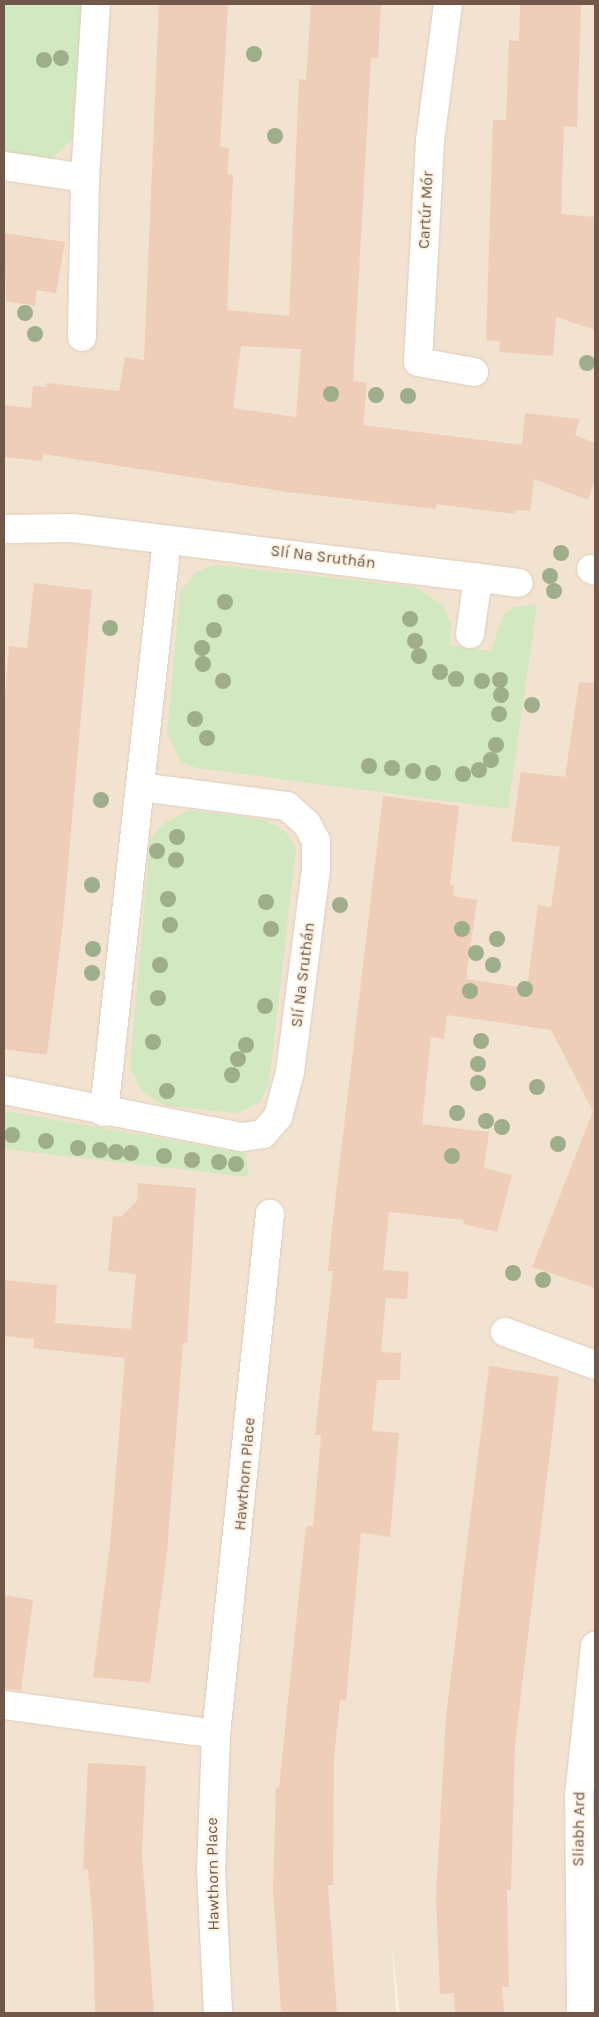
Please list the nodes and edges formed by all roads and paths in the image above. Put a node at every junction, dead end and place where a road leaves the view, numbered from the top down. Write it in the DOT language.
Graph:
graph roads {
  1 [pos="96,4"];
  2 [pos="448,4"];
  3 [pos="4,166"];
  4 [pos="85,178"];
  5 [pos="82,337"];
  6 [pos="474,372"];
  7 [pos="4,529"];
  8 [pos="167,540"];
  9 [pos="478,578"];
  10 [pos="519,583"];
  11 [pos="470,634"];
  12 [pos="141,787"];
  13 [pos="4,1090"];
  14 [pos="104,1112"];
  15 [pos="270,1214"];
  16 [pos="505,1332"];
  17 [pos="595,1365"];
  18 [pos="595,1646"];
  19 [pos="4,1705"];
  20 [pos="216,1734"];
  21 [pos="218,2013"];
  22 [pos="581,2013"];
  1 -- 4 [label="street"];
  2 -- 6 [label="street, Cartúr Mór"];
  3 -- 4 [label="street"];
  4 -- 5 [label="street"];
  7 -- 8 [label="street, Slí Na Sruthán"];
  8 -- 9 [label="street, Slí Na Sruthán"];
  8 -- 12 [label="street"];
  9 -- 10 [label="street, Slí Na Sruthán"];
  9 -- 11 [label="street"];
  12 -- 14 [label="street"];
  12 -- 14 [label="street, Slí Na Sruthán"];
  13 -- 14 [label="street, Slí Na Sruthán"];
  15 -- 20 [label="street, Hawthorn Place"];
  16 -- 17 [label="street"];
  18 -- 22 [label="street, Sliabh Ard"];
  19 -- 20 [label="street"];
  20 -- 21 [label="street, Hawthorn Place"];
}
